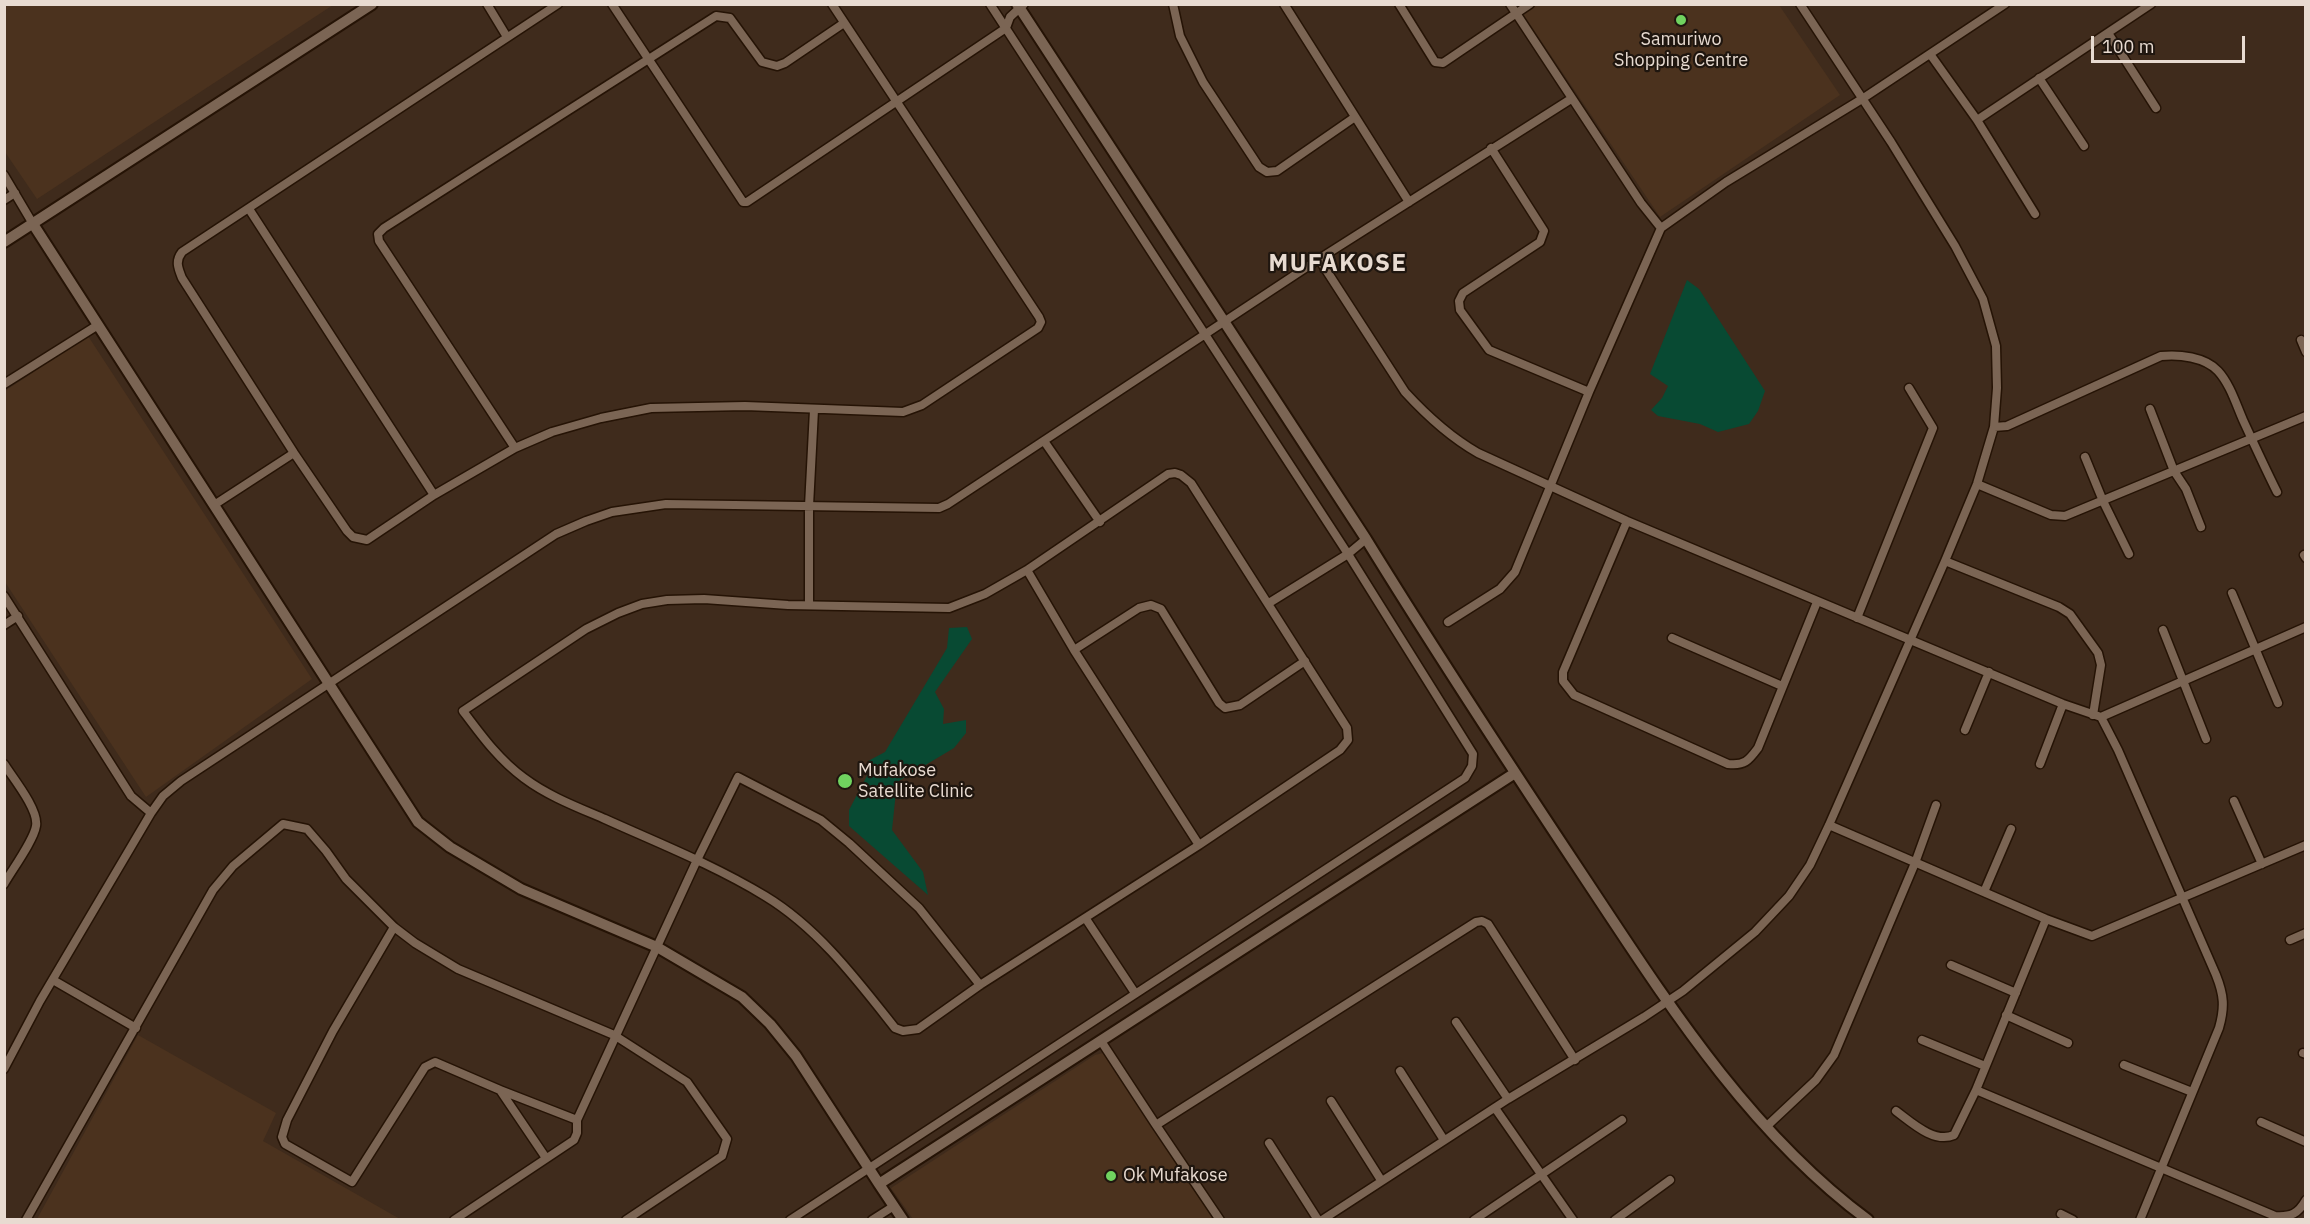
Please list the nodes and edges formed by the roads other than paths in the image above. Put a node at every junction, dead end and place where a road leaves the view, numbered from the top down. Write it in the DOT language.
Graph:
graph roads {
  1 [pos="372,4"];
  2 [pos="487,4"];
  3 [pos="558,4"];
  4 [pos="612,4"];
  5 [pos="832,4"];
  6 [pos="990,4"];
  7 [pos="1173,4"];
  8 [pos="1284,4"];
  9 [pos="1399,4"];
  10 [pos="1510,4"];
  11 [pos="1530,4"];
  12 [pos="1800,4"];
  13 [pos="2005,4"];
  14 [pos="2151,4"];
  15 [pos="1020,6"];
  16 [pos="1516,14"];
  17 [pos="844,23"];
  18 [pos="1006,28"];
  19 [pos="2108,33"];
  20 [pos="507,37"];
  21 [pos="1930,54"];
  22 [pos="648,59"];
  23 [pos="2039,78"];
  24 [pos="1571,99"];
  25 [pos="1862,99"];
  26 [pos="897,101"];
  27 [pos="2156,108"];
  28 [pos="1355,117"];
  29 [pos="1977,120"];
  30 [pos="2084,146"];
  31 [pos="1491,148"];
  32 [pos="4,175"];
  33 [pos="15,193"];
  34 [pos="4,200"];
  35 [pos="1408,202"];
  36 [pos="249,209"];
  37 [pos="2035,214"];
  38 [pos="33,224"];
  39 [pos="1661,228"];
  40 [pos="4,242"];
  41 [pos="1319,259"];
  42 [pos="1224,323"];
  43 [pos="99,325"];
  44 [pos="1206,334"];
  45 [pos="2301,340"];
  46 [pos="2306,352"];
  47 [pos="4,384"];
  48 [pos="1909,388"];
  49 [pos="1589,392"];
  50 [pos="2150,409"];
  51 [pos="814,410"];
  52 [pos="2306,416"];
  53 [pos="1994,427"];
  54 [pos="2251,437"];
  55 [pos="1044,441"];
  56 [pos="515,448"];
  57 [pos="294,453"];
  58 [pos="2085,457"];
  59 [pos="2174,471"];
  60 [pos="1977,484"];
  61 [pos="1551,486"];
  62 [pos="2277,492"];
  63 [pos="434,495"];
  64 [pos="2103,501"];
  65 [pos="214,505"];
  66 [pos="808,506"];
  67 [pos="1627,521"];
  68 [pos="1100,522"];
  69 [pos="2200,527"];
  70 [pos="1366,539"];
  71 [pos="1348,554"];
  72 [pos="2129,554"];
  73 [pos="1945,561"];
  74 [pos="1027,570"];
  75 [pos="2232,593"];
  76 [pos="4,596"];
  77 [pos="1817,602"];
  78 [pos="1269,603"];
  79 [pos="809,605"];
  80 [pos="18,616"];
  81 [pos="1857,618"];
  82 [pos="1448,622"];
  83 [pos="4,625"];
  84 [pos="2306,627"];
  85 [pos="2163,630"];
  86 [pos="1672,638"];
  87 [pos="1910,640"];
  88 [pos="1074,650"];
  89 [pos="2257,650"];
  90 [pos="1305,662"];
  91 [pos="1989,672"];
  92 [pos="2183,682"];
  93 [pos="328,683"];
  94 [pos="1782,686"];
  95 [pos="2278,703"];
  96 [pos="2063,704"];
  97 [pos="2097,716"];
  98 [pos="1965,730"];
  99 [pos="2206,739"];
  100 [pos="4,764"];
  101 [pos="2040,764"];
  102 [pos="1515,773"];
  103 [pos="2234,801"];
  104 [pos="1936,805"];
  105 [pos="151,813"];
  106 [pos="1829,825"];
  107 [pos="2011,829"];
  108 [pos="1199,845"];
  109 [pos="2306,845"];
  110 [pos="697,860"];
  111 [pos="1915,863"];
  112 [pos="2262,864"];
  113 [pos="4,884"];
  114 [pos="1984,892"];
  115 [pos="2182,898"];
  116 [pos="1086,919"];
  117 [pos="2046,919"];
  118 [pos="394,927"];
  119 [pos="2306,933"];
  120 [pos="2290,940"];
  121 [pos="657,947"];
  122 [pos="1951,965"];
  123 [pos="53,980"];
  124 [pos="981,985"];
  125 [pos="1135,993"];
  126 [pos="2016,993"];
  127 [pos="1668,1001"];
  128 [pos="2006,1015"];
  129 [pos="1456,1022"];
  130 [pos="136,1028"];
  131 [pos="614,1035"];
  132 [pos="1922,1040"];
  133 [pos="1101,1041"];
  134 [pos="2068,1043"];
  135 [pos="1575,1060"];
  136 [pos="2124,1065"];
  137 [pos="1985,1066"];
  138 [pos="4,1069"];
  139 [pos="1400,1071"];
  140 [pos="500,1090"];
  141 [pos="1976,1090"];
  142 [pos="2192,1092"];
  143 [pos="1508,1099"];
  144 [pos="1331,1101"];
  145 [pos="1495,1108"];
  146 [pos="1896,1111"];
  147 [pos="577,1120"];
  148 [pos="1622,1120"];
  149 [pos="2261,1122"];
  150 [pos="1156,1125"];
  151 [pos="1767,1126"];
  152 [pos="1444,1140"];
  153 [pos="2306,1142"];
  154 [pos="1269,1143"];
  155 [pos="546,1158"];
  156 [pos="2160,1168"];
  157 [pos="869,1169"];
  158 [pos="1542,1175"];
  159 [pos="1382,1180"];
  160 [pos="1670,1180"];
  161 [pos="879,1184"];
  162 [pos="2306,1200"];
  163 [pos="894,1206"];
  164 [pos="2061,1214"];
  165 [pos="26,1220"];
  166 [pos="454,1220"];
  167 [pos="626,1220"];
  168 [pos="790,1220"];
  169 [pos="872,1220"];
  170 [pos="903,1220"];
  171 [pos="1220,1220"];
  172 [pos="1320,1220"];
  173 [pos="1474,1220"];
  174 [pos="1573,1220"];
  175 [pos="1615,1220"];
  176 [pos="1868,1220"];
  177 [pos="2073,1220"];
  178 [pos="2140,1220"];
  1 -- 38 [label="street"];
  2 -- 20 [label="street"];
  3 -- 20 [label="street"];
  4 -- 22 [label="street"];
  5 -- 17 [label="street"];
  6 -- 18 [label="street"];
  7 -- 28 [label="street"];
  8 -- 28 [label="street"];
  9 -- 16 [label="street"];
  10 -- 16 [label="street"];
  11 -- 16 [label="street"];
  12 -- 25 [label="street"];
  13 -- 21 [label="street"];
  14 -- 19 [label="street"];
  15 -- 18 [label="street"];
  15 -- 42 [label="street"];
  16 -- 24 [label="street"];
  17 -- 22 [label="street"];
  17 -- 26 [label="street"];
  18 -- 26 [label="street"];
  18 -- 44 [label="street"];
  19 -- 23 [label="street"];
  19 -- 27 [label="street"];
  20 -- 36 [label="street"];
  21 -- 25 [label="street"];
  21 -- 29 [label="street"];
  22 -- 26 [label="street"];
  22 -- 56 [label="street"];
  23 -- 29 [label="street"];
  23 -- 30 [label="street"];
  24 -- 31 [label="street"];
  24 -- 39 [label="street"];
  25 -- 39 [label="street"];
  25 -- 53 [label="street"];
  26 -- 51 [label="street"];
  28 -- 35 [label="street"];
  29 -- 37 [label="street"];
  31 -- 35 [label="street"];
  31 -- 49 [label="street"];
  32 -- 33 [label="street"];
  33 -- 34 [label="street"];
  33 -- 38 [label="street"];
  35 -- 41 [label="street"];
  36 -- 57 [label="street"];
  36 -- 63 [label="street"];
  38 -- 40 [label="street"];
  38 -- 43 [label="street"];
  39 -- 49 [label="street"];
  41 -- 42 [label="street"];
  41 -- 61 [label="street"];
  42 -- 44 [label="street"];
  42 -- 70 [label="street"];
  43 -- 47 [label="street"];
  43 -- 65 [label="street"];
  44 -- 55 [label="street"];
  44 -- 71 [label="street"];
  45 -- 46 [label="street"];
  48 -- 81 [label="street"];
  49 -- 61 [label="street"];
  50 -- 59 [label="street"];
  51 -- 56 [label="street"];
  51 -- 66 [label="street"];
  52 -- 54 [label="street"];
  53 -- 54 [label="street"];
  53 -- 60 [label="street"];
  54 -- 59 [label="street"];
  54 -- 62 [label="street"];
  55 -- 66 [label="street"];
  55 -- 68 [label="street"];
  56 -- 63 [label="street"];
  57 -- 63 [label="street"];
  57 -- 65 [label="street"];
  58 -- 64 [label="street"];
  59 -- 64 [label="street"];
  59 -- 69 [label="street"];
  60 -- 64 [label="street"];
  60 -- 73 [label="street"];
  61 -- 67 [label="street"];
  61 -- 82 [label="street"];
  64 -- 72 [label="street"];
  65 -- 93 [label="street"];
  66 -- 79 [label="street"];
  66 -- 93 [label="street"];
  67 -- 77 [label="street"];
  67 -- 94 [label="street"];
  68 -- 74 [label="street"];
  68 -- 78 [label="street"];
  70 -- 71 [label="street"];
  70 -- 102 [label="street"];
  71 -- 78 [label="street"];
  71 -- 125 [label="street"];
  73 -- 87 [label="street"];
  73 -- 97 [label="street"];
  74 -- 79 [label="street"];
  74 -- 88 [label="street"];
  75 -- 89 [label="street"];
  76 -- 80 [label="street"];
  77 -- 81 [label="street"];
  77 -- 94 [label="street"];
  78 -- 90 [label="street"];
  79 -- 110 [label="street"];
  80 -- 83 [label="street"];
  80 -- 105 [label="street"];
  81 -- 87 [label="street"];
  84 -- 89 [label="street"];
  85 -- 92 [label="street"];
  86 -- 94 [label="street"];
  87 -- 91 [label="street"];
  87 -- 106 [label="street"];
  88 -- 90 [label="street"];
  88 -- 108 [label="street"];
  89 -- 92 [label="street"];
  89 -- 95 [label="street"];
  90 -- 108 [label="street"];
  91 -- 96 [label="street"];
  91 -- 98 [label="street"];
  92 -- 97 [label="street"];
  92 -- 99 [label="street"];
  93 -- 105 [label="street"];
  93 -- 121 [label="street"];
  96 -- 97 [label="street"];
  96 -- 101 [label="street"];
  97 -- 115 [label="street"];
  100 -- 113 [label="street"];
  102 -- 127 [label="street"];
  102 -- 133 [label="street"];
  103 -- 112 [label="street"];
  104 -- 111 [label="street"];
  105 -- 123 [label="street"];
  106 -- 111 [label="street"];
  106 -- 127 [label="street"];
  107 -- 114 [label="street"];
  108 -- 116 [label="street"];
  109 -- 112 [label="street"];
  110 -- 121 [label="street"];
  110 -- 124 [label="street"];
  110 -- 124 [label="street"];
  111 -- 114 [label="street"];
  111 -- 151 [label="street"];
  112 -- 115 [label="street"];
  114 -- 117 [label="street"];
  115 -- 117 [label="street"];
  115 -- 142 [label="street"];
  116 -- 124 [label="street"];
  116 -- 125 [label="street"];
  117 -- 126 [label="street"];
  118 -- 130 [label="street"];
  118 -- 131 [label="street"];
  118 -- 140 [label="street"];
  119 -- 120 [label="street"];
  121 -- 131 [label="street"];
  121 -- 157 [label="street"];
  122 -- 126 [label="street"];
  123 -- 130 [label="street"];
  123 -- 138 [label="street"];
  125 -- 157 [label="street"];
  126 -- 128 [label="street"];
  127 -- 135 [label="street"];
  127 -- 151 [label="street"];
  128 -- 134 [label="street"];
  128 -- 137 [label="street"];
  129 -- 143 [label="street"];
  130 -- 165 [label="street"];
  131 -- 147 [label="street"];
  131 -- 167 [label="street"];
  132 -- 137 [label="street"];
  133 -- 150 [label="street"];
  133 -- 161 [label="street"];
  135 -- 143 [label="street"];
  135 -- 150 [label="street"];
  136 -- 142 [label="street"];
  137 -- 141 [label="street"];
  139 -- 152 [label="street"];
  140 -- 147 [label="street"];
  140 -- 155 [label="street"];
  141 -- 146 [label="street"];
  141 -- 156 [label="street"];
  142 -- 156 [label="street"];
  143 -- 145 [label="street"];
  144 -- 159 [label="street"];
  145 -- 152 [label="street"];
  145 -- 158 [label="street"];
  147 -- 155 [label="street"];
  148 -- 158 [label="street"];
  149 -- 153 [label="street"];
  150 -- 171 [label="street"];
  151 -- 176 [label="street"];
  152 -- 159 [label="street"];
  154 -- 172 [label="street"];
  155 -- 166 [label="street"];
  156 -- 162 [label="street"];
  156 -- 178 [label="street"];
  157 -- 161 [label="street"];
  157 -- 168 [label="street"];
  158 -- 173 [label="street"];
  158 -- 174 [label="street"];
  159 -- 172 [label="street"];
  160 -- 175 [label="street"];
  161 -- 163 [label="street"];
  163 -- 169 [label="street"];
  163 -- 170 [label="street"];
  164 -- 177 [label="street"];
}
